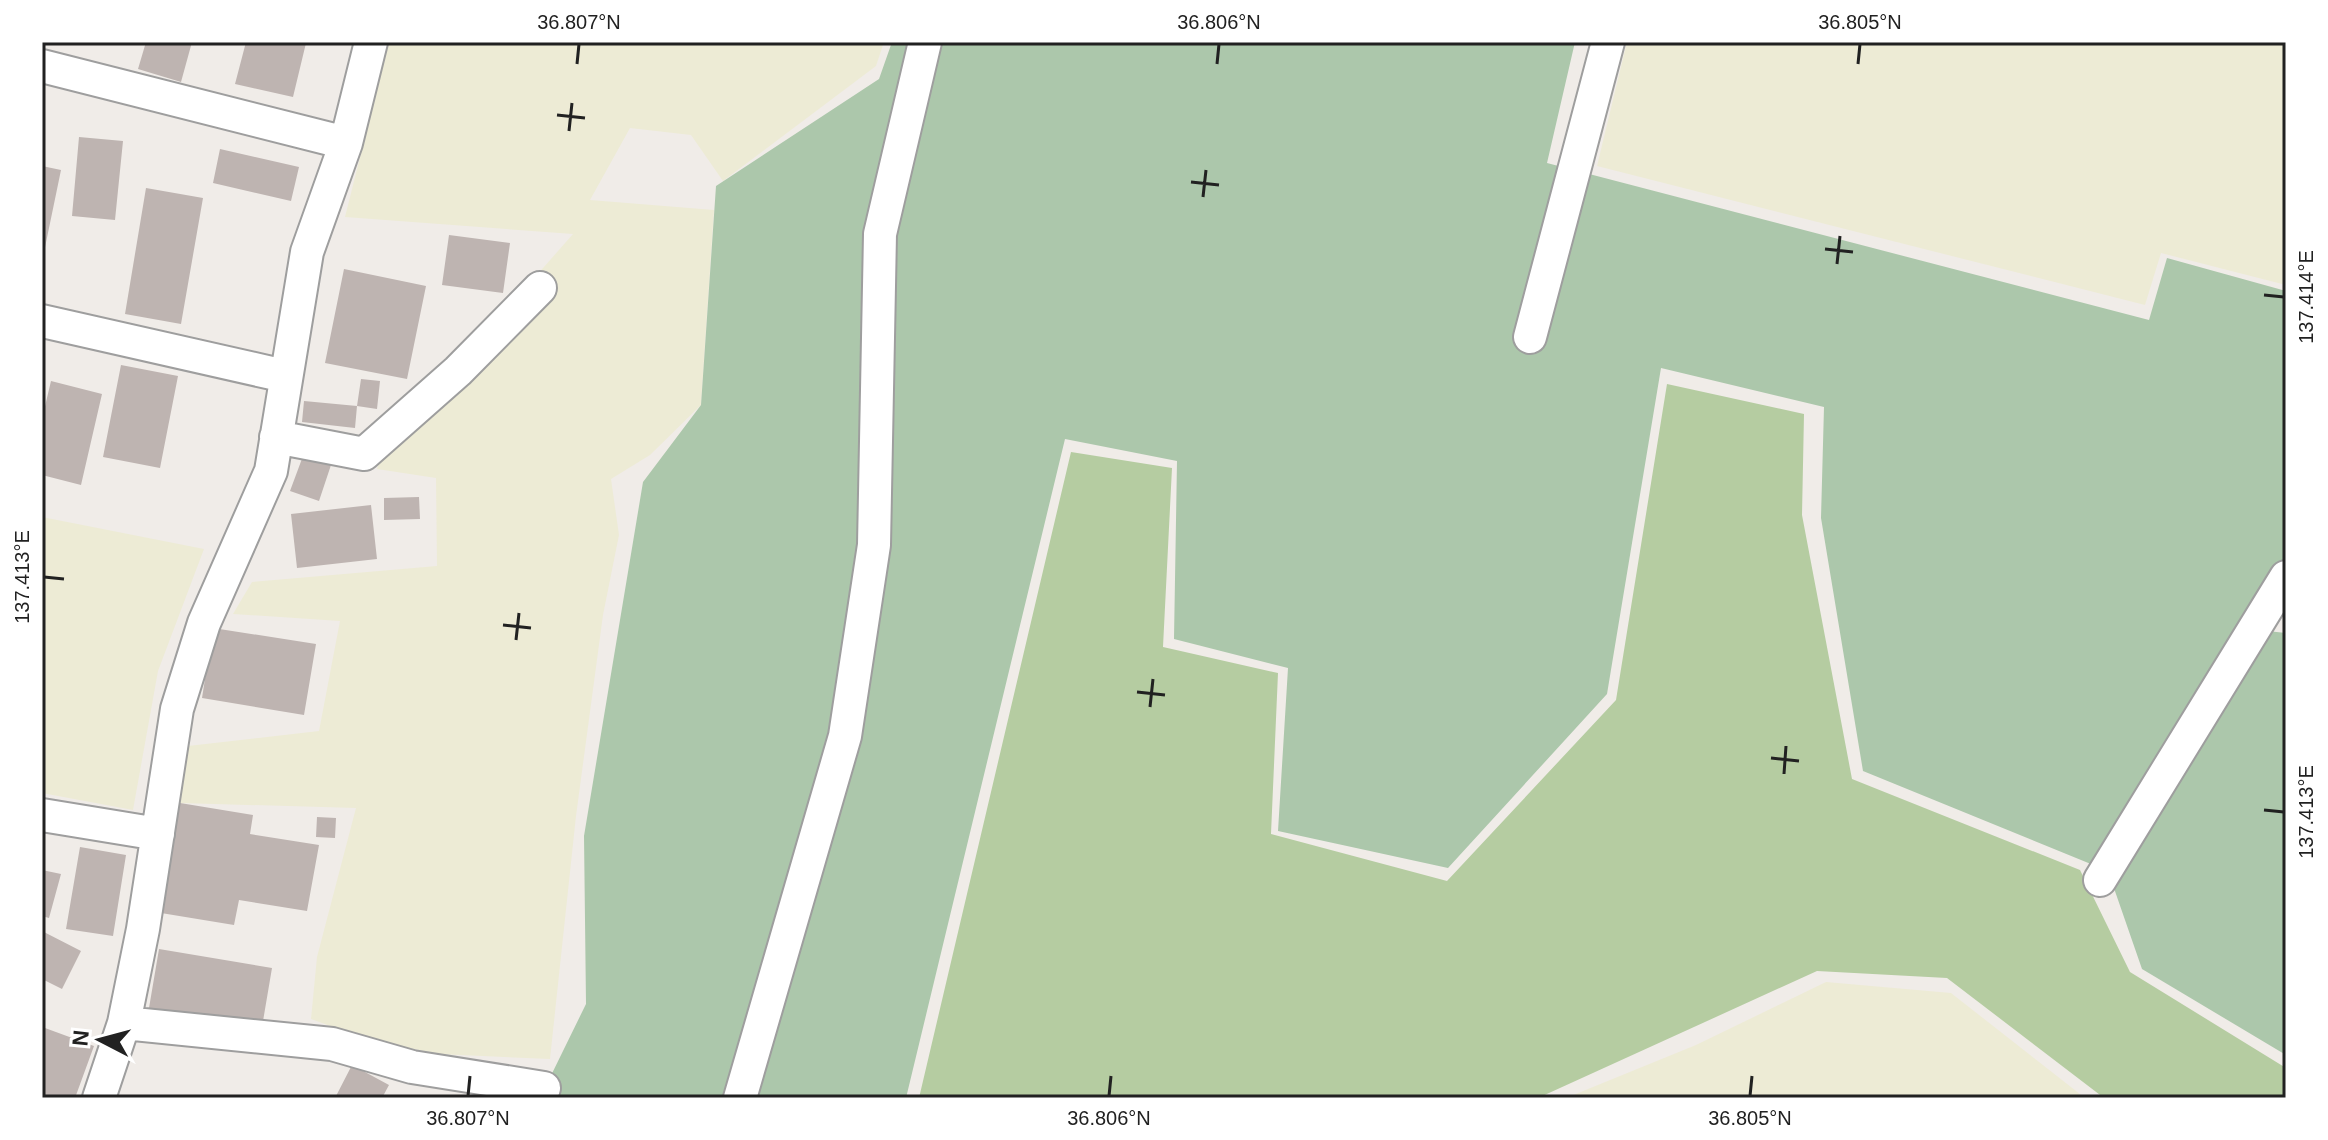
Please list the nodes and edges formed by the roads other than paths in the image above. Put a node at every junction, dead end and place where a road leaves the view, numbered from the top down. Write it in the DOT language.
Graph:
graph roads {
  1 [pos="371,42"];
  2 [pos="925,42"];
  3 [pos="1608,42"];
  4 [pos="42,66"];
  5 [pos="346,143"];
  6 [pos="540,288"];
  7 [pos="42,321"];
  8 [pos="1530,337"];
  9 [pos="285,376"];
  10 [pos="276,437"];
  11 [pos="2286,577"];
  12 [pos="42,815"];
  13 [pos="158,834"];
  14 [pos="2100,880"];
  15 [pos="124,1023"];
  16 [pos="544,1088"];
  17 [pos="99,1098"];
  18 [pos="740,1098"];
  1 -- 5 [label="street"];
  2 -- 18 [label="street"];
  3 -- 8 [label="street"];
  4 -- 5 [label="street"];
  5 -- 9 [label="street"];
  6 -- 10 [label="street"];
  7 -- 9 [label="street"];
  9 -- 10 [label="street"];
  10 -- 13 [label="street"];
  11 -- 14 [label="street"];
  12 -- 13 [label="street"];
  13 -- 15 [label="street"];
  15 -- 16 [label="street"];
  15 -- 17 [label="street"];
}
